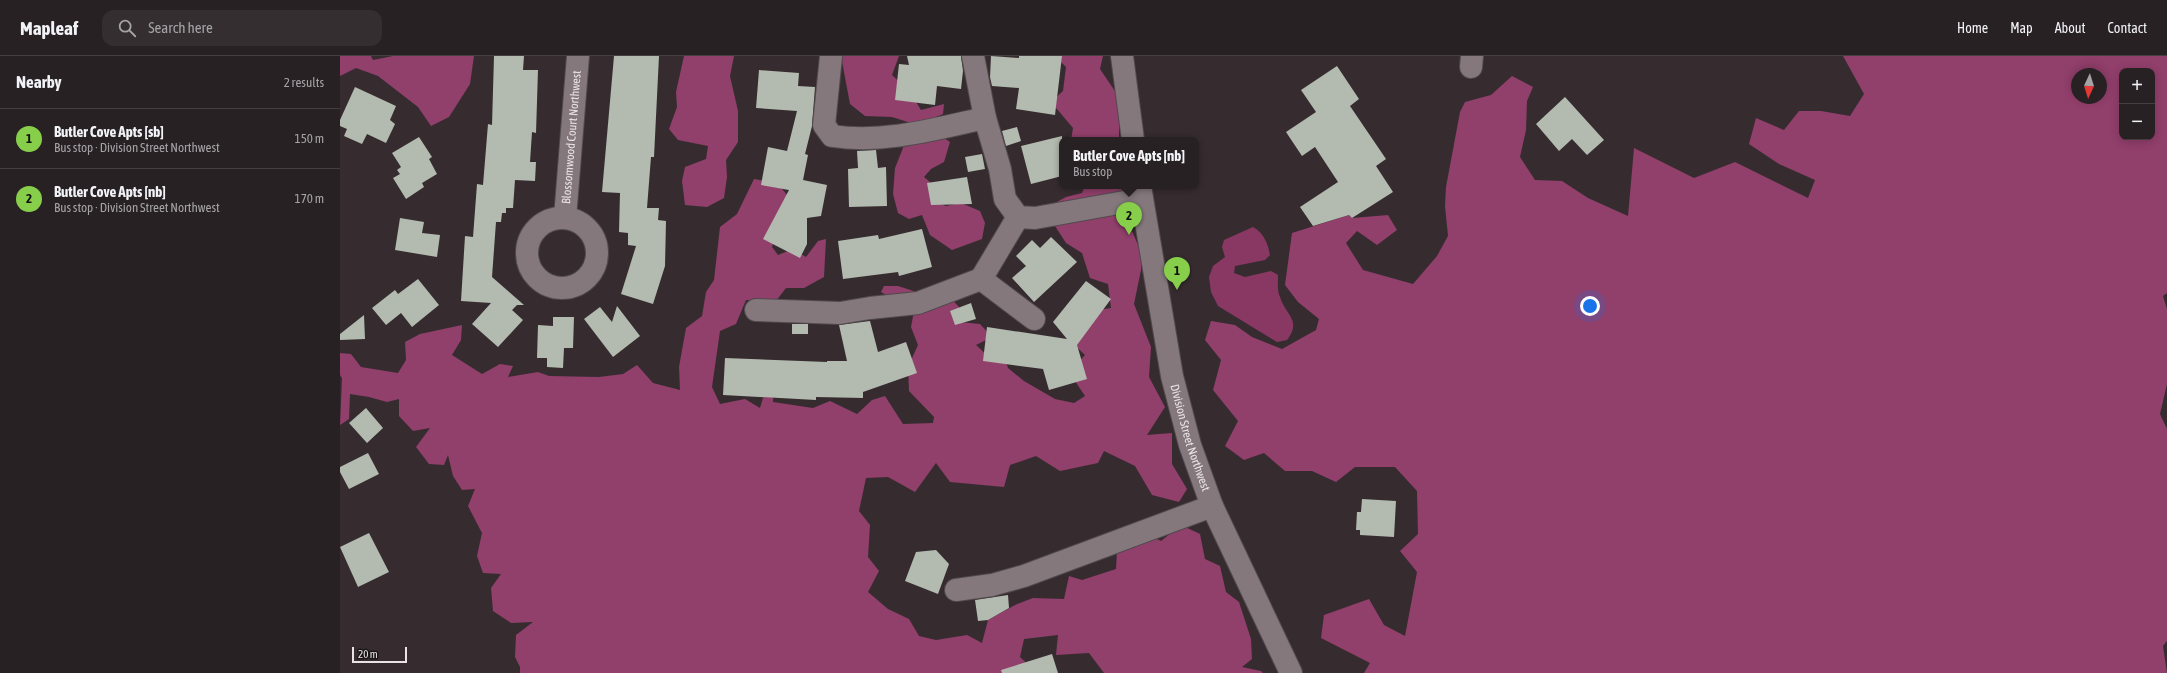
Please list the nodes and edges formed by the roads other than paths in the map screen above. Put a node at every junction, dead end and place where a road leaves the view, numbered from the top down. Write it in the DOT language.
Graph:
graph roads {
  1 [pos="578,56"];
  2 [pos="831,56"];
  3 [pos="973,56"];
  4 [pos="1122,56"];
  5 [pos="985,118"];
  6 [pos="1133,137"];
  7 [pos="1140,193"];
  8 [pos="1018,217"];
  9 [pos="564,218"];
  10 [pos="981,279"];
  11 [pos="756,310"];
  12 [pos="1034,320"];
  13 [pos="1212,506"];
  14 [pos="956,590"];
  15 [pos="1291,673"];
  1 -- 9 [label="street, Blossomwood Court Northwest"];
  2 -- 5 [label="street"];
  3 -- 5 [label="street"];
  4 -- 6 [label="street"];
  5 -- 8 [label="street"];
  7 -- 8 [label="street"];
  7 -- 13 [label="street, Division Street Northwest"];
  8 -- 10 [label="street"];
  10 -- 11 [label="street"];
  10 -- 12 [label="street"];
  13 -- 14 [label="street"];
  13 -- 15 [label="street, Division Street Northwest"];
}
